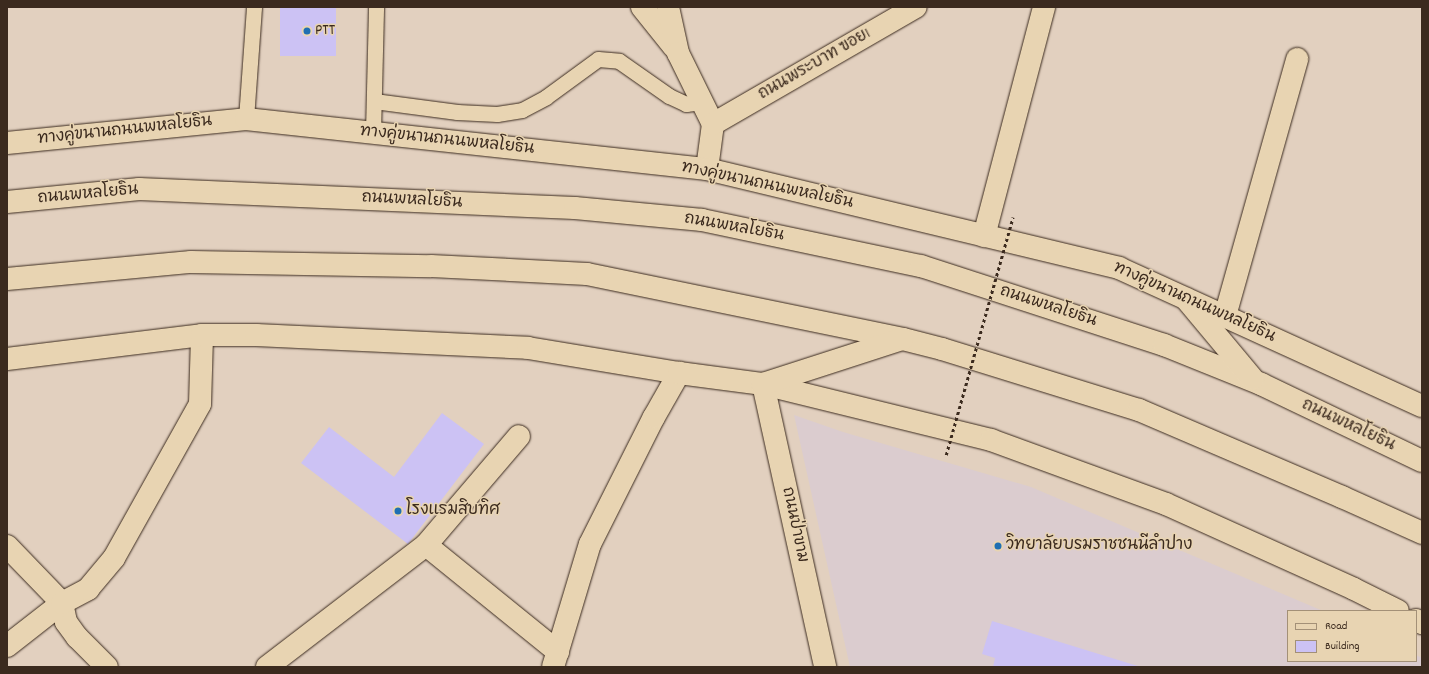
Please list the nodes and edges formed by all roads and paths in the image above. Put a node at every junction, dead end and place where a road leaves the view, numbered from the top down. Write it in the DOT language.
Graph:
graph roads {
  1 [pos="254,7"];
  2 [pos="376,7"];
  3 [pos="642,7"];
  4 [pos="668,7"];
  5 [pos="916,7"];
  6 [pos="1044,7"];
  7 [pos="678,53"];
  8 [pos="1297,58"];
  9 [pos="374,101"];
  10 [pos="703,102"];
  11 [pos="246,119"];
  12 [pos="713,124"];
  13 [pos="373,132"];
  14 [pos="7,143"];
  15 [pos="707,169"];
  16 [pos="7,202"];
  17 [pos="1013,217"];
  18 [pos="984,236"];
  19 [pos="7,279"];
  20 [pos="1186,298"];
  21 [pos="1225,316"];
  22 [pos="202,335"];
  23 [pos="903,339"];
  24 [pos="7,358"];
  25 [pos="679,374"];
  26 [pos="1255,382"];
  27 [pos="763,384"];
  28 [pos="1422,406"];
  29 [pos="519,436"];
  30 [pos="946,455"];
  31 [pos="1422,461"];
  32 [pos="1422,533"];
  33 [pos="426,544"];
  34 [pos="7,546"];
  35 [pos="62,603"];
  36 [pos="1396,610"];
  37 [pos="7,646"];
  38 [pos="556,660"];
  39 [pos="107,667"];
  40 [pos="267,667"];
  41 [pos="825,667"];
  1 -- 11 [label="lane"];
  2 -- 9 [label="lane"];
  3 -- 7 [label="main road"];
  4 -- 7 [label="main road"];
  5 -- 12 [label="main road, ถนนพระบาท ฃอย1"];
  6 -- 18 [label="main road"];
  7 -- 10 [label="main road"];
  8 -- 21 [label="main road"];
  9 -- 10 [label="lane"];
  9 -- 13 [label="lane"];
  10 -- 12 [label="main road"];
  11 -- 13 [label="main road, ทางคู่ขนานถนนพหลโยธิน"];
  11 -- 14 [label="main road, ทางคู่ขนานถนนพหลโยธิน"];
  12 -- 15 [label="main road"];
  13 -- 15 [label="main road, ทางคู่ขนานถนนพหลโยธิน"];
  15 -- 18 [label="main road, ทางคู่ขนานถนนพหลโยธิน"];
  16 -- 26 [label="main road, ถนนพหลโยธิน"];
  17 -- 30 [label="path, bridge"];
  18 -- 20 [label="main road, ทางคู่ขนานถนนพหลโยธิน"];
  19 -- 23 [label="main road"];
  20 -- 21 [label="main road, ทางคู่ขนานถนนพหลโยธิน"];
  20 -- 26 [label="main road"];
  21 -- 28 [label="main road, ทางคู่ขนานถนนพหลโยธิน"];
  22 -- 24 [label="main road"];
  22 -- 25 [label="main road"];
  22 -- 35 [label="main road"];
  23 -- 27 [label="main road"];
  23 -- 32 [label="main road"];
  25 -- 27 [label="main road"];
  25 -- 38 [label="main road"];
  26 -- 31 [label="main road, ถนนพหลโยธิน"];
  27 -- 36 [label="main road"];
  27 -- 41 [label="main road, ถนนป่าขาม"];
  29 -- 33 [label="main road"];
  33 -- 38 [label="main road"];
  33 -- 40 [label="main road"];
  34 -- 35 [label="main road"];
  35 -- 37 [label="main road"];
  35 -- 39 [label="main road"];
}
